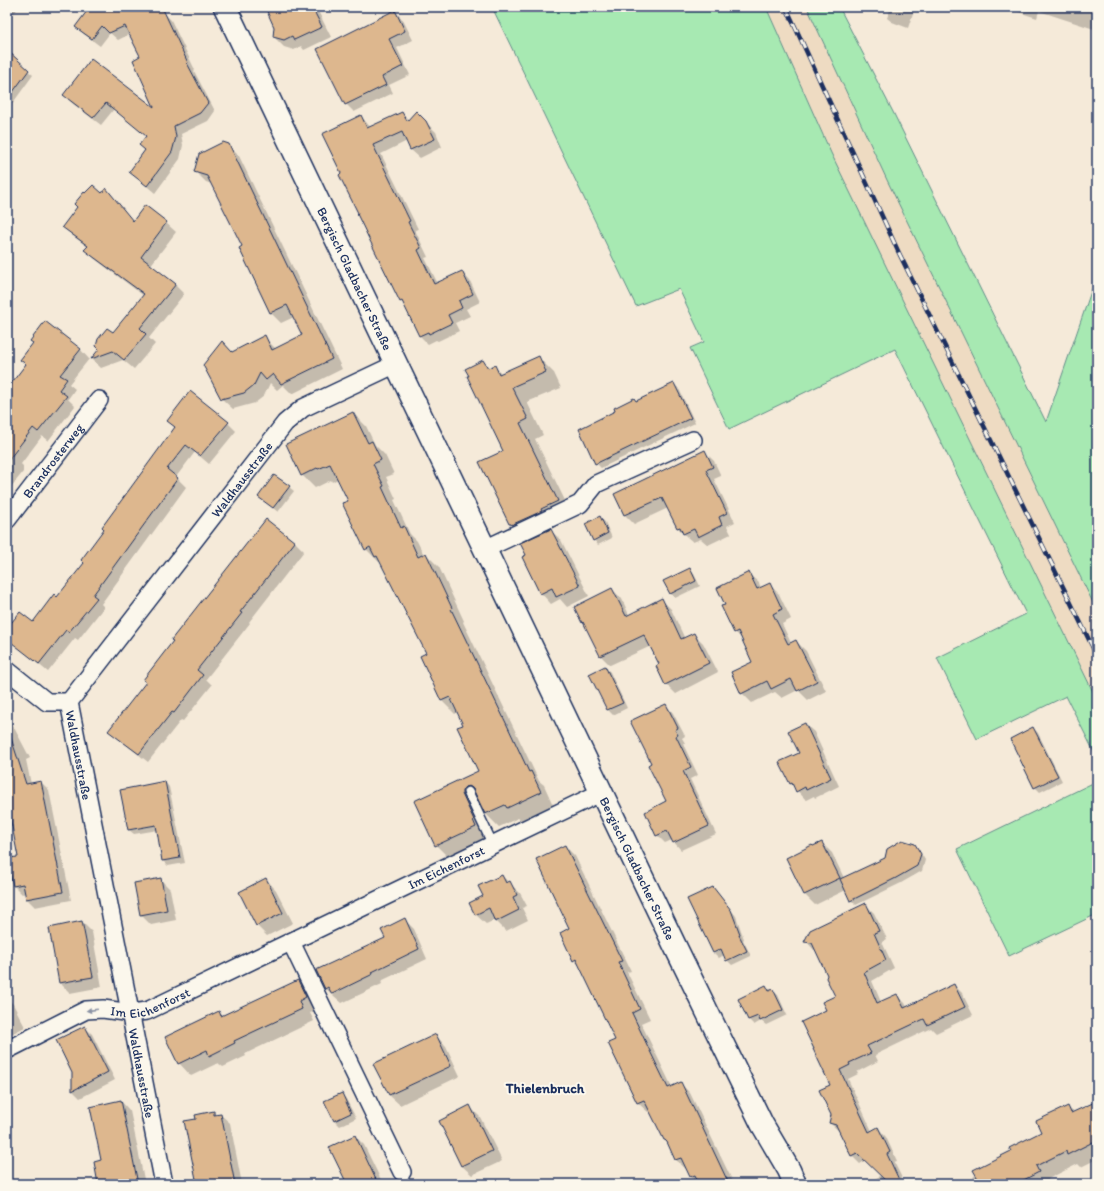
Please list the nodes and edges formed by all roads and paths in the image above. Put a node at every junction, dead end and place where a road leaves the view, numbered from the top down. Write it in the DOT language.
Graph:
graph roads {
  1 [pos="225,7"];
  2 [pos="396,364"];
  3 [pos="99,400"];
  4 [pos="693,440"];
  5 [pos="7,520"];
  6 [pos="485,549"];
  7 [pos="7,670"];
  8 [pos="69,702"];
  9 [pos="468,792"];
  10 [pos="602,792"];
  11 [pos="493,845"];
  12 [pos="291,942"];
  13 [pos="130,1012"];
  14 [pos="7,1050"];
  15 [pos="402,1172"];
  16 [pos="164,1184"];
  17 [pos="795,1184"];
  1 -- 2 [label="main road, Bergisch Gladbacher Straße"];
  2 -- 6 [label="main road, Bergisch Gladbacher Straße"];
  2 -- 8 [label="street, Waldhausstraße"];
  3 -- 5 [label="street, Brandrosterweg"];
  4 -- 6 [label="street"];
  6 -- 10 [label="main road, Bergisch Gladbacher Straße"];
  7 -- 8 [label="street"];
  8 -- 13 [label="street, Waldhausstraße"];
  9 -- 11 [label="lane"];
  10 -- 11 [label="street, Im Eichenforst"];
  10 -- 17 [label="main road, Bergisch Gladbacher Straße"];
  11 -- 12 [label="street, Im Eichenforst"];
  12 -- 13 [label="street, Im Eichenforst"];
  12 -- 15 [label="street"];
  13 -- 14 [label="street, Im Eichenforst, one-way"];
  13 -- 16 [label="street, Waldhausstraße"];
}
